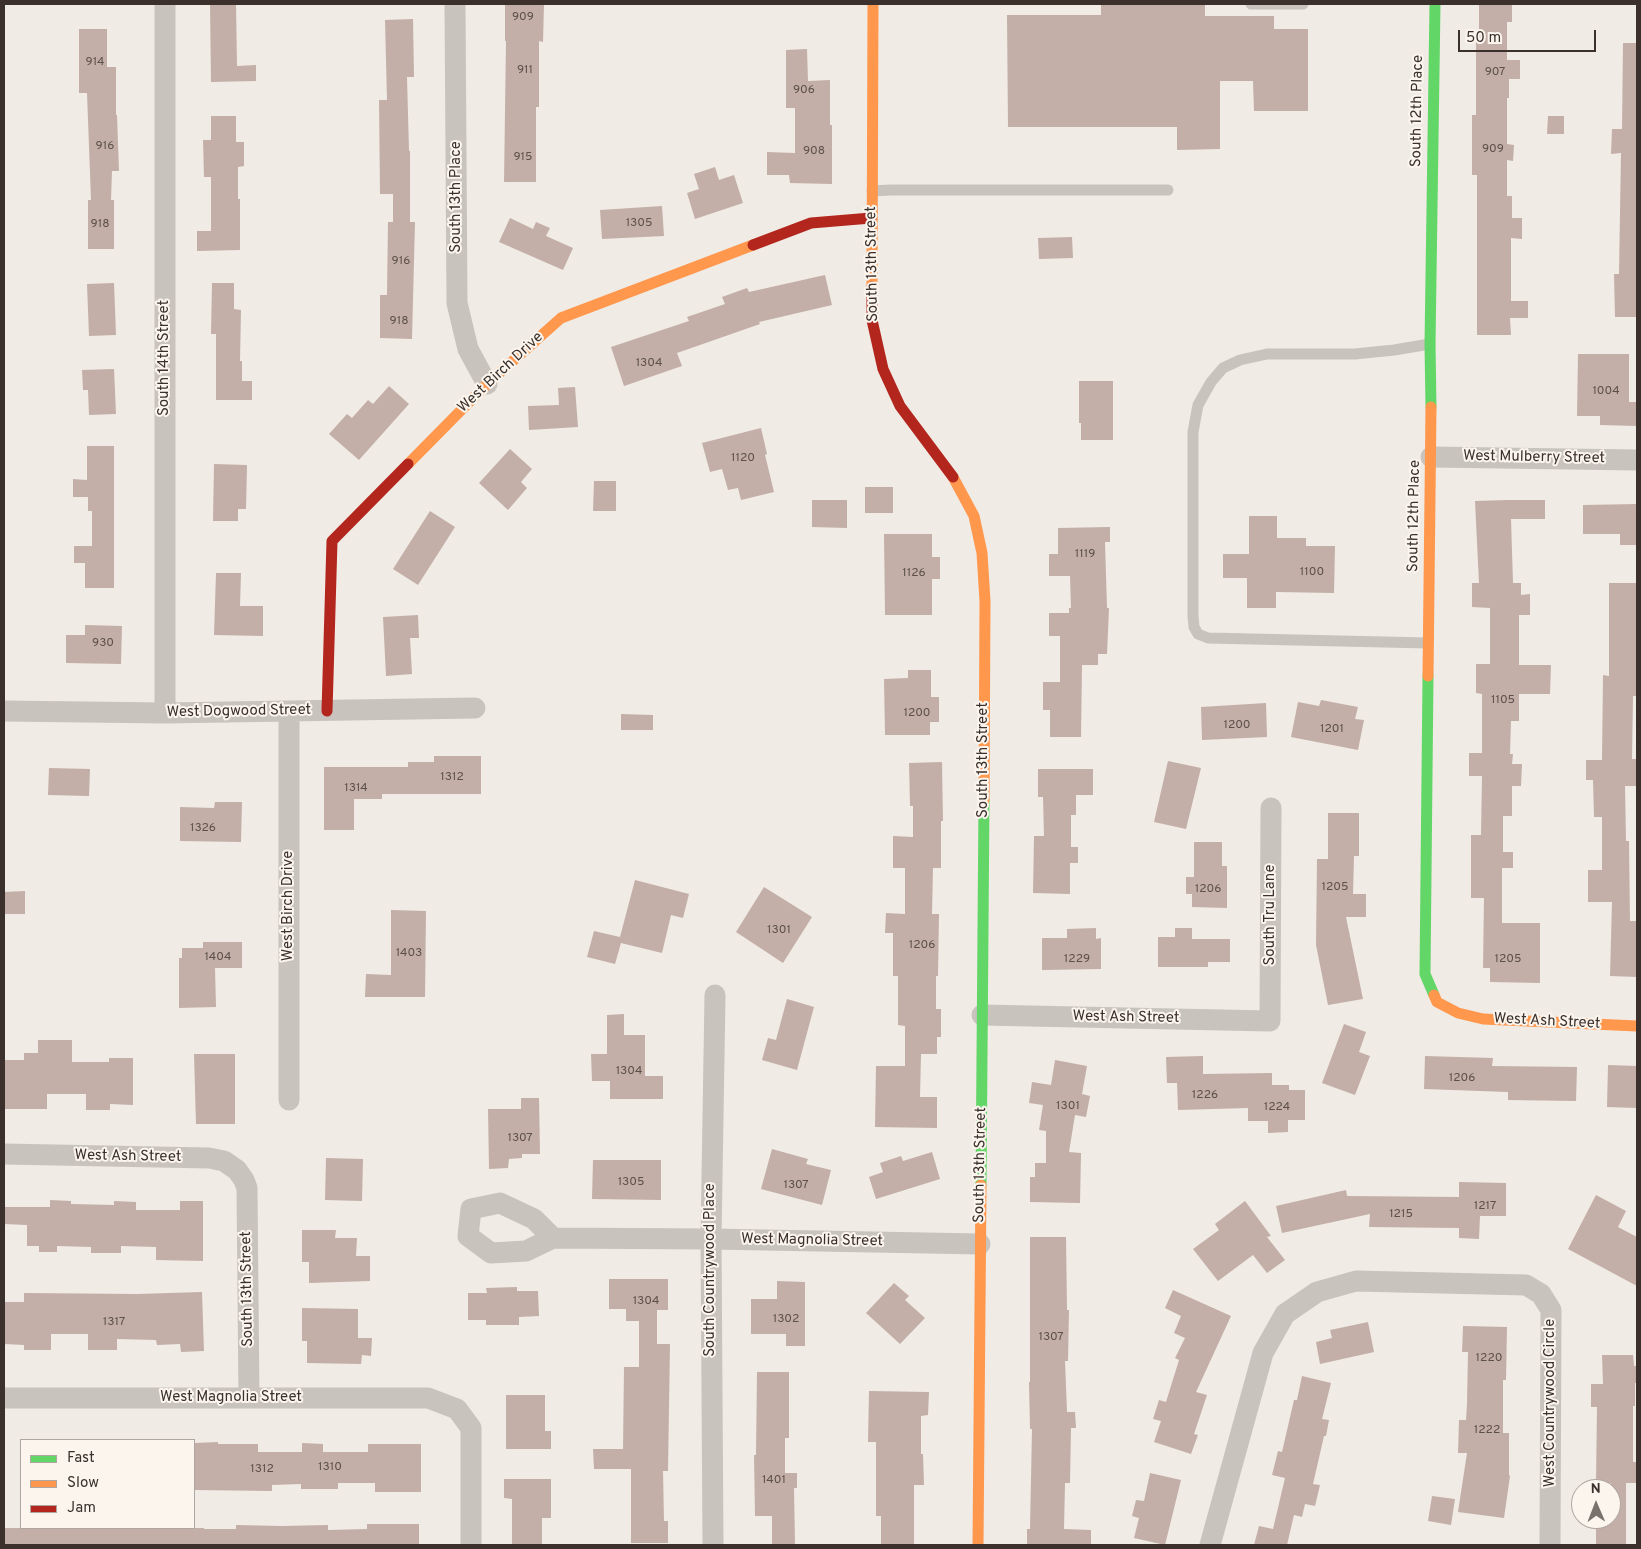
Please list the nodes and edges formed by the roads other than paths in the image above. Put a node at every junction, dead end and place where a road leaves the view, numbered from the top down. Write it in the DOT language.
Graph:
graph roads {
  1 [pos="165,4"];
  2 [pos="456,4"];
  3 [pos="874,4"];
  4 [pos="1251,4"];
  5 [pos="1303,4"];
  6 [pos="1435,4"];
  7 [pos="1168,190"];
  8 [pos="872,191"];
  9 [pos="871,218"];
  10 [pos="1430,344"];
  11 [pos="487,384"];
  12 [pos="1431,457"];
  13 [pos="1637,460"];
  14 [pos="1428,643"];
  15 [pos="475,708"];
  16 [pos="4,711"];
  17 [pos="289,711"];
  18 [pos="327,711"];
  19 [pos="165,712"];
  20 [pos="1271,808"];
  21 [pos="715,994"];
  22 [pos="1458,1013"];
  23 [pos="982,1015"];
  24 [pos="1270,1021"];
  25 [pos="1637,1026"];
  26 [pos="289,1100"];
  27 [pos="4,1154"];
  28 [pos="244,1180"];
  29 [pos="553,1238"];
  30 [pos="710,1239"];
  31 [pos="980,1244"];
  32 [pos="4,1398"];
  33 [pos="249,1398"];
  34 [pos="471,1545"];
  35 [pos="712,1545"];
  36 [pos="978,1545"];
  37 [pos="1210,1545"];
  38 [pos="1550,1545"];
  1 -- 19 [label="street, South 14th Street"];
  2 -- 11 [label="street, South 13th Place"];
  3 -- 8 [label="street, South 13th Street"];
  4 -- 5 [label="lane"];
  6 -- 10 [label="street, South 12th Place"];
  7 -- 8 [label="lane"];
  8 -- 9 [label="street, South 13th Street"];
  9 -- 11 [label="street, West Birch Drive"];
  9 -- 23 [label="street, South 13th Street"];
  10 -- 12 [label="street, South 12th Place"];
  10 -- 14 [label="lane"];
  11 -- 18 [label="street, West Birch Drive"];
  12 -- 13 [label="street, West Mulberry Street"];
  12 -- 14 [label="street, South 12th Place"];
  14 -- 22 [label="street, South 12th Place"];
  15 -- 18 [label="street, West Dogwood Street"];
  16 -- 19 [label="street, West Dogwood Street"];
  17 -- 18 [label="street, West Dogwood Street"];
  17 -- 19 [label="street, West Dogwood Street"];
  17 -- 26 [label="street, West Birch Drive"];
  20 -- 24 [label="street, South Tru Lane"];
  21 -- 30 [label="street, South Countrywood Place"];
  22 -- 25 [label="street, West Ash Street"];
  23 -- 24 [label="street, West Ash Street"];
  23 -- 31 [label="street, South 13th Street"];
  27 -- 28 [label="street, West Ash Street"];
  28 -- 33 [label="street, South 13th Street"];
  29 -- 30 [label="street, West Magnolia Street"];
  30 -- 31 [label="street, West Magnolia Street"];
  30 -- 35 [label="street, South Countrywood Place"];
  31 -- 36 [label="street, South 13th Street"];
  32 -- 33 [label="street, West Magnolia Street"];
  33 -- 34 [label="street, West Magnolia Street"];
  37 -- 38 [label="street, West Countrywood Circle"];
}
